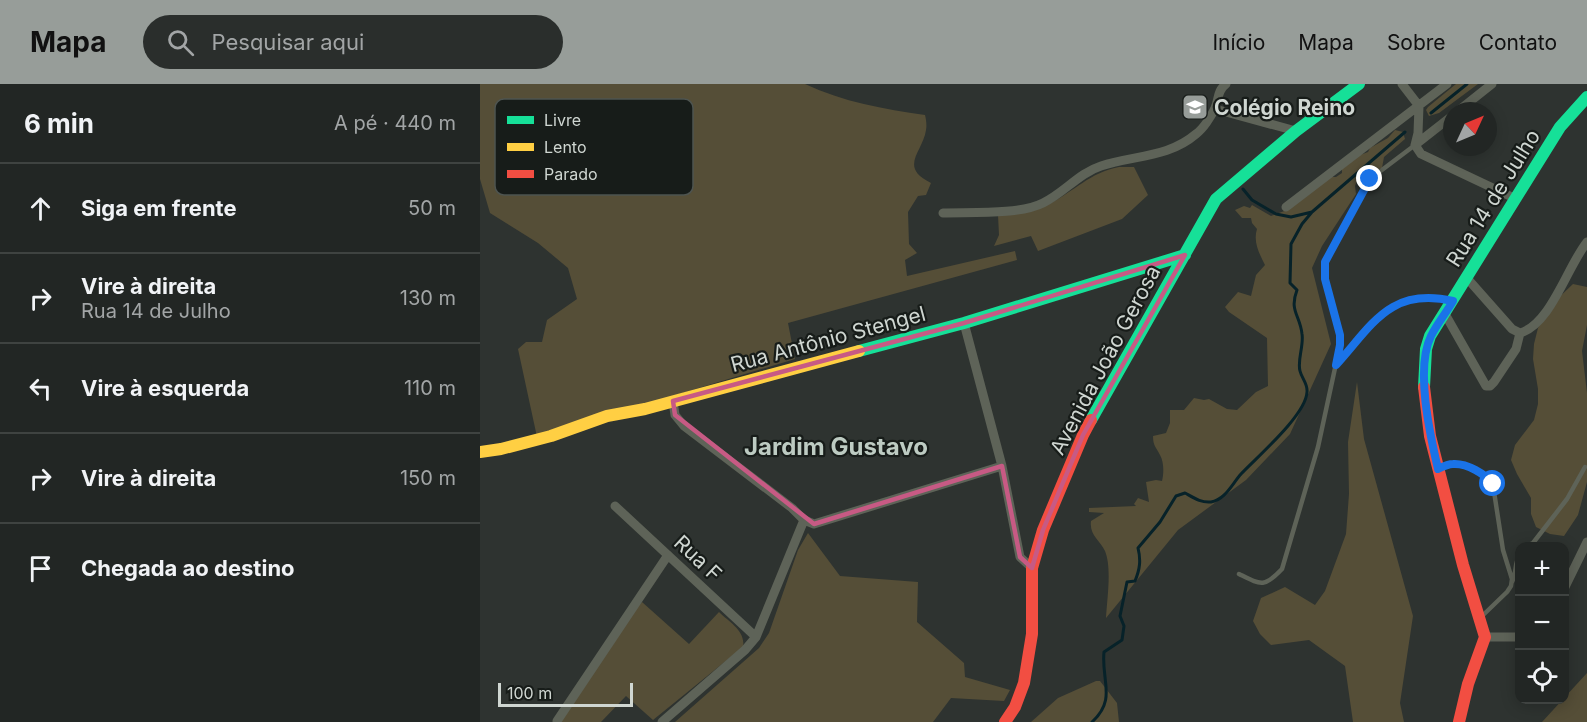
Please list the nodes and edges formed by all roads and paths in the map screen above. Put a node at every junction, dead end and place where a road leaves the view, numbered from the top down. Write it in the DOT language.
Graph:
graph roads {
  1 [pos="1226,84"];
  2 [pos="1359,84"];
  3 [pos="1401,84"];
  4 [pos="1447,84"];
  5 [pos="1492,84"];
  6 [pos="1586,100"];
  7 [pos="1469,102"];
  8 [pos="1419,106"];
  9 [pos="1215,109"];
  10 [pos="1443,123"];
  11 [pos="1296,131"];
  12 [pos="1415,145"];
  13 [pos="1514,198"];
  14 [pos="1286,207"];
  15 [pos="943,213"];
  16 [pos="1587,242"];
  17 [pos="1185,255"];
  18 [pos="1466,278"];
  19 [pos="1453,301"];
  20 [pos="1445,314"];
  21 [pos="964,323"];
  22 [pos="1520,333"];
  23 [pos="1336,365"];
  24 [pos="673,401"];
  25 [pos="480,452"];
  26 [pos="1002,466"];
  27 [pos="1585,467"];
  28 [pos="1438,469"];
  29 [pos="615,506"];
  30 [pos="804,520"];
  31 [pos="1534,542"];
  32 [pos="1587,542"];
  33 [pos="668,555"];
  34 [pos="1032,568"];
  35 [pos="1239,574"];
  36 [pos="1515,576"];
  37 [pos="1569,579"];
  38 [pos="1511,586"];
  39 [pos="1480,618"];
  40 [pos="756,637"];
  41 [pos="1485,637"];
  42 [pos="1515,637"];
  43 [pos="557,721"];
  44 [pos="662,722"];
  45 [pos="1005,722"];
  46 [pos="1459,722"];
  1 -- 9 [label="street"];
  2 -- 11 [label="street, Avenida João Gerosa"];
  3 -- 8 [label="street"];
  4 -- 8 [label="street"];
  5 -- 7 [label="street"];
  6 -- 13 [label="street, Rua 14 de Julho"];
  8 -- 12 [label="street"];
  8 -- 14 [label="street"];
  9 -- 11 [label="street"];
  9 -- 15 [label="street"];
  10 -- 12 [label="street"];
  11 -- 17 [label="street, Avenida João Gerosa"];
  12 -- 13 [label="street"];
  12 -- 23 [label="lane"];
  13 -- 18 [label="street, Rua 14 de Julho"];
  16 -- 22 [label="street"];
  17 -- 21 [label="street, Rua Antônio Stengel"];
  17 -- 34 [label="street, Avenida João Gerosa"];
  18 -- 19 [label="street, Rua 14 de Julho"];
  18 -- 22 [label="street"];
  19 -- 20 [label="street, Rua 14 de Julho"];
  19 -- 23 [label="lane"];
  20 -- 22 [label="street"];
  20 -- 28 [label="street, Rua 14 de Julho"];
  21 -- 24 [label="street, Rua Antônio Stengel"];
  21 -- 26 [label="street"];
  23 -- 35 [label="lane"];
  24 -- 25 [label="street, Rua Antônio Stengel"];
  24 -- 30 [label="street"];
  26 -- 30 [label="street"];
  26 -- 34 [label="street"];
  27 -- 31 [label="lane"];
  28 -- 38 [label="lane"];
  28 -- 39 [label="street, Rua 14 de Julho"];
  29 -- 33 [label="street, Rua F"];
  30 -- 40 [label="street"];
  32 -- 37 [label="street"];
  33 -- 40 [label="street, Rua F"];
  33 -- 43 [label="street"];
  34 -- 45 [label="street, Avenida João Gerosa"];
  36 -- 38 [label="lane"];
  38 -- 39 [label="lane"];
  39 -- 41 [label="street, Rua 14 de Julho"];
  40 -- 44 [label="street"];
  41 -- 42 [label="street"];
  41 -- 46 [label="street"];
}
